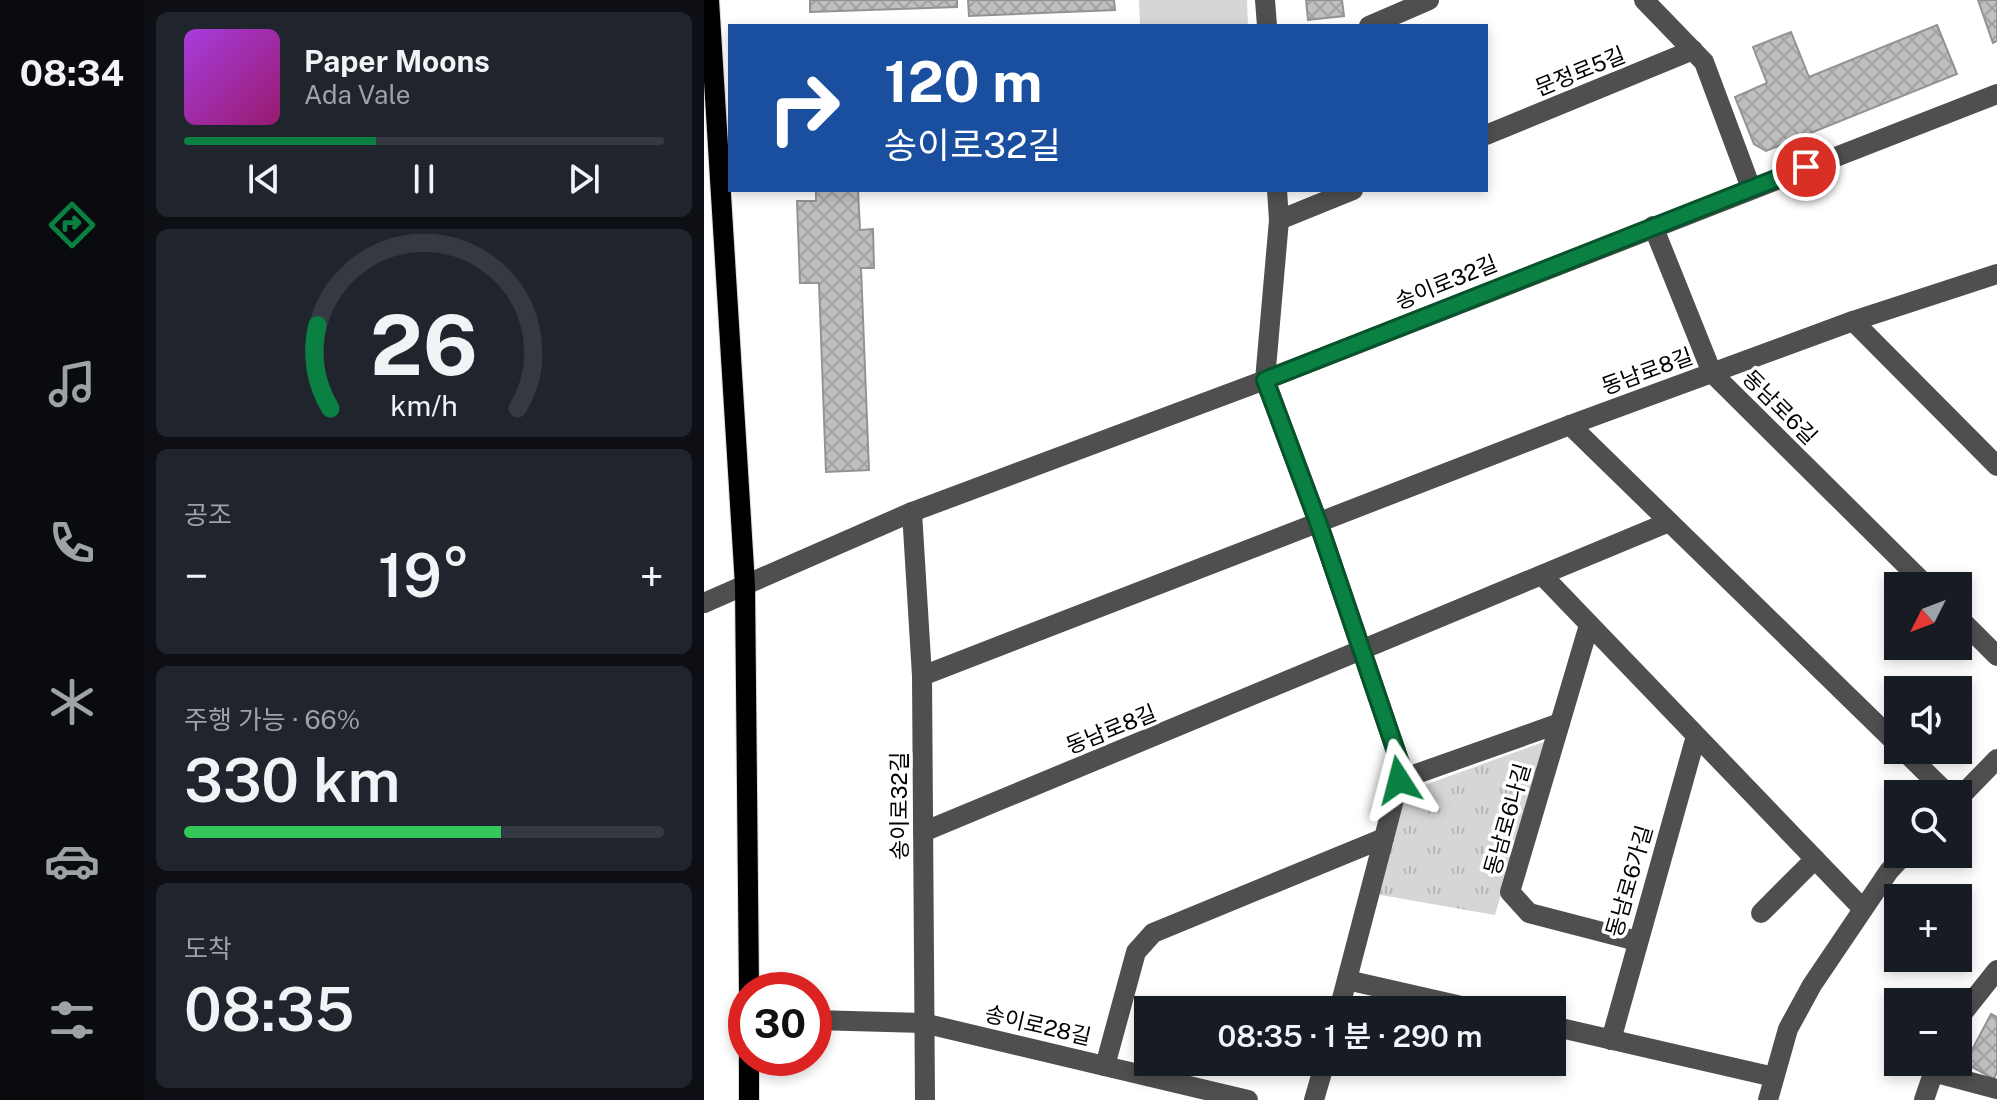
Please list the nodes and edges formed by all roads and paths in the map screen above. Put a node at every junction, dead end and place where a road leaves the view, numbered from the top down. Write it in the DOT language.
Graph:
graph roads {
  1 [pos="709,0"];
  2 [pos="1265,0"];
  3 [pos="1429,0"];
  4 [pos="1644,0"];
  5 [pos="1267,24"];
  6 [pos="1374,24"];
  7 [pos="1693,50"];
  8 [pos="1997,94"];
  9 [pos="1488,134"];
  10 [pos="1751,188"];
  11 [pos="1277,192"];
  12 [pos="1348,192"];
  13 [pos="1279,220"];
  14 [pos="1653,226"];
  15 [pos="1997,274"];
  16 [pos="1853,321"];
  17 [pos="1712,373"];
  18 [pos="1265,380"];
  19 [pos="1570,425"];
  20 [pos="1997,466"];
  21 [pos="912,512"];
  22 [pos="1318,522"];
  23 [pos="1669,522"];
  24 [pos="1913,572"];
  25 [pos="1542,575"];
  26 [pos="745,585"];
  27 [pos="704,603"];
  28 [pos="1589,625"];
  29 [pos="1972,631"];
  30 [pos="1362,651"];
  31 [pos="1997,656"];
  32 [pos="922,676"];
  33 [pos="1560,723"];
  34 [pos="1884,731"];
  35 [pos="1696,736"];
  36 [pos="1997,759"];
  37 [pos="1917,764"];
  38 [pos="1399,780"];
  39 [pos="1934,780"];
  40 [pos="1972,785"];
  41 [pos="923,832"];
  42 [pos="1384,838"];
  43 [pos="1815,859"];
  44 [pos="1892,868"];
  45 [pos="1863,909"];
  46 [pos="1761,913"];
  47 [pos="1637,941"];
  48 [pos="1997,970"];
  49 [pos="749,972"];
  50 [pos="1347,980"];
  51 [pos="1343,996"];
  52 [pos="1417,996"];
  53 [pos="1972,1001"];
  54 [pos="832,1020"];
  55 [pos="923,1023"];
  56 [pos="1566,1029"];
  57 [pos="1611,1040"];
  58 [pos="1105,1066"];
  59 [pos="749,1076"];
  60 [pos="1321,1076"];
  61 [pos="1932,1076"];
  62 [pos="1960,1076"];
  63 [pos="1774,1077"];
  64 [pos="1997,1089"];
  65 [pos="749,1100"];
  66 [pos="925,1100"];
  67 [pos="1248,1100"];
  68 [pos="1314,1100"];
  69 [pos="1768,1100"];
  70 [pos="1924,1100"];
  1 -- 26 [label="main road"];
  2 -- 5 [label="street"];
  3 -- 6 [label="street"];
  4 -- 7 [label="street"];
  7 -- 9 [label="street, 문정로5길"];
  7 -- 10 [label="street"];
  8 -- 10 [label="street, 송이로32길"];
  10 -- 14 [label="street, 송이로32길"];
  11 -- 13 [label="street"];
  12 -- 13 [label="street"];
  13 -- 18 [label="street"];
  14 -- 17 [label="street, 동남로6길"];
  14 -- 18 [label="street, 송이로32길"];
  15 -- 16 [label="street, 동남로8길"];
  16 -- 17 [label="street, 동남로8길"];
  16 -- 20 [label="street"];
  17 -- 19 [label="street, 동남로8길"];
  17 -- 24 [label="street, 동남로6길"];
  18 -- 21 [label="street, 송이로32길"];
  18 -- 22 [label="street"];
  19 -- 22 [label="street, 동남로8길"];
  19 -- 23 [label="street"];
  21 -- 26 [label="street, 송이로32길"];
  21 -- 32 [label="street, 송이로32길"];
  22 -- 30 [label="street"];
  22 -- 32 [label="street, 동남로8길"];
  23 -- 25 [label="street, 동남로8길"];
  23 -- 34 [label="street"];
  25 -- 28 [label="street"];
  25 -- 30 [label="street, 동남로8길"];
  26 -- 27 [label="street, 송이로32길"];
  26 -- 49 [label="main road"];
  28 -- 33 [label="street, 동남로6나길"];
  28 -- 35 [label="street"];
  29 -- 31 [label="street"];
  30 -- 38 [label="street"];
  30 -- 41 [label="street, 동남로8길"];
  32 -- 41 [label="street, 송이로32길"];
  33 -- 38 [label="street"];
  33 -- 47 [label="street, 동남로6나길"];
  35 -- 43 [label="street"];
  35 -- 47 [label="street, 동남로6가길"];
  36 -- 40 [label="street"];
  37 -- 39 [label="street"];
  38 -- 42 [label="street"];
  41 -- 55 [label="street, 송이로32길"];
  42 -- 50 [label="street"];
  42 -- 58 [label="street"];
  43 -- 45 [label="street"];
  43 -- 46 [label="street"];
  44 -- 45 [label="street"];
  45 -- 63 [label="street"];
  47 -- 57 [label="street, 동남로6가길"];
  48 -- 53 [label="street"];
  50 -- 51 [label="street"];
  50 -- 52 [label="street"];
  54 -- 55 [label="street, 송이로28길"];
  55 -- 58 [label="street, 송이로28길"];
  55 -- 66 [label="street, 송이로32길"];
  56 -- 57 [label="street"];
  57 -- 63 [label="street"];
  58 -- 67 [label="street, 송이로28길"];
  59 -- 65 [label="main road"];
  60 -- 68 [label="street"];
  61 -- 70 [label="street"];
  62 -- 64 [label="street"];
  63 -- 69 [label="street"];
}
